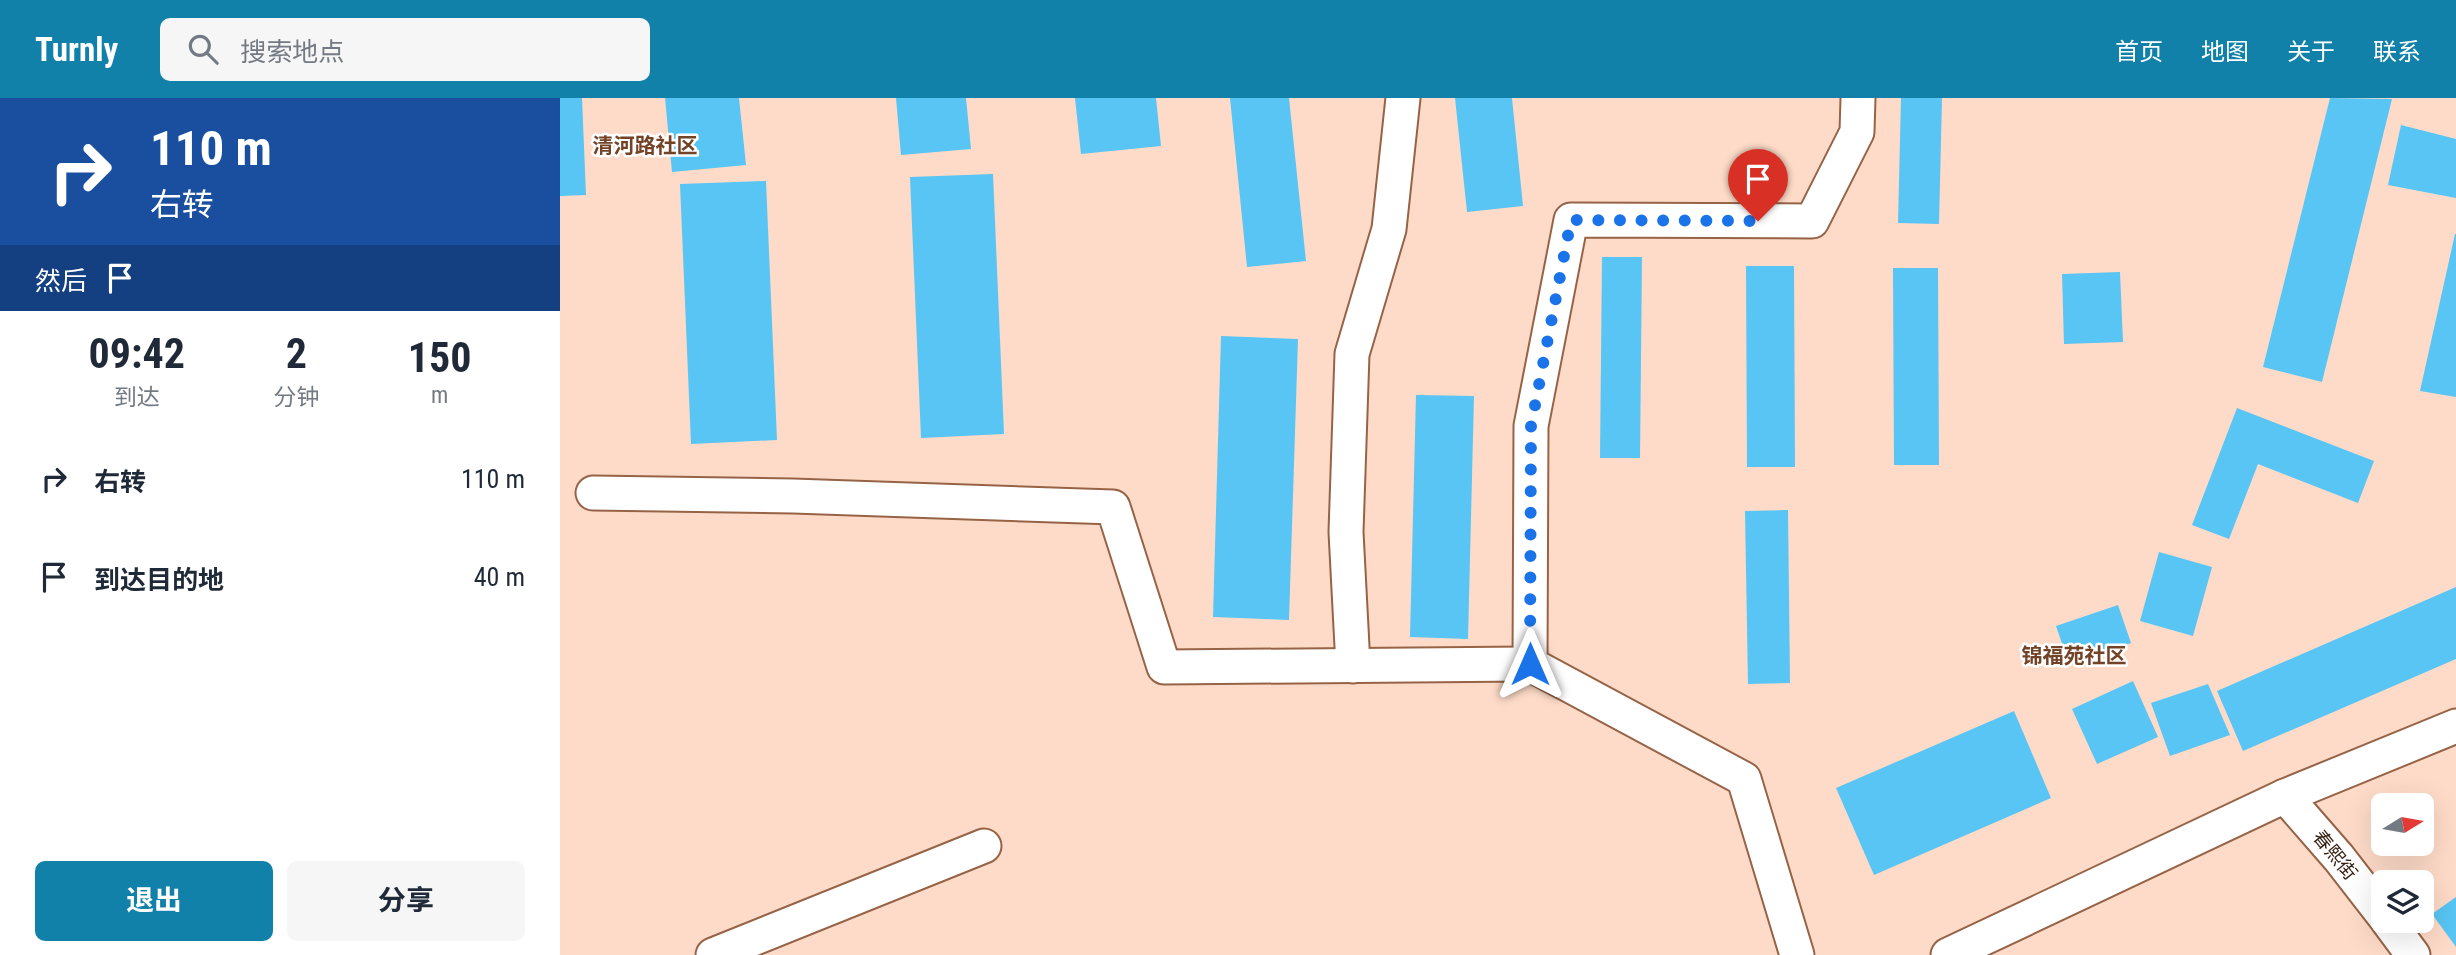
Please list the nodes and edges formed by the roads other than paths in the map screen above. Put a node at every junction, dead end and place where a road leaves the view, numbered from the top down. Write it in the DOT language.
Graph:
graph roads {
  1 [pos="1403,98"];
  2 [pos="1858,98"];
  3 [pos="593,493"];
  4 [pos="1530,664"];
  5 [pos="1353,666"];
  6 [pos="2456,726"];
  7 [pos="2285,796"];
  8 [pos="984,846"];
  9 [pos="2371,900"];
  10 [pos="2396,933"];
  11 [pos="713,955"];
  12 [pos="1797,955"];
  13 [pos="1948,955"];
  14 [pos="2413,955"];
  1 -- 5 [label="street"];
  2 -- 4 [label="street"];
  3 -- 5 [label="street"];
  4 -- 5 [label="street"];
  4 -- 12 [label="street"];
  6 -- 7 [label="street"];
  7 -- 9 [label="street, 春熙街"];
  7 -- 13 [label="street"];
  8 -- 11 [label="street"];
  10 -- 14 [label="street, 春熙街"];
}
